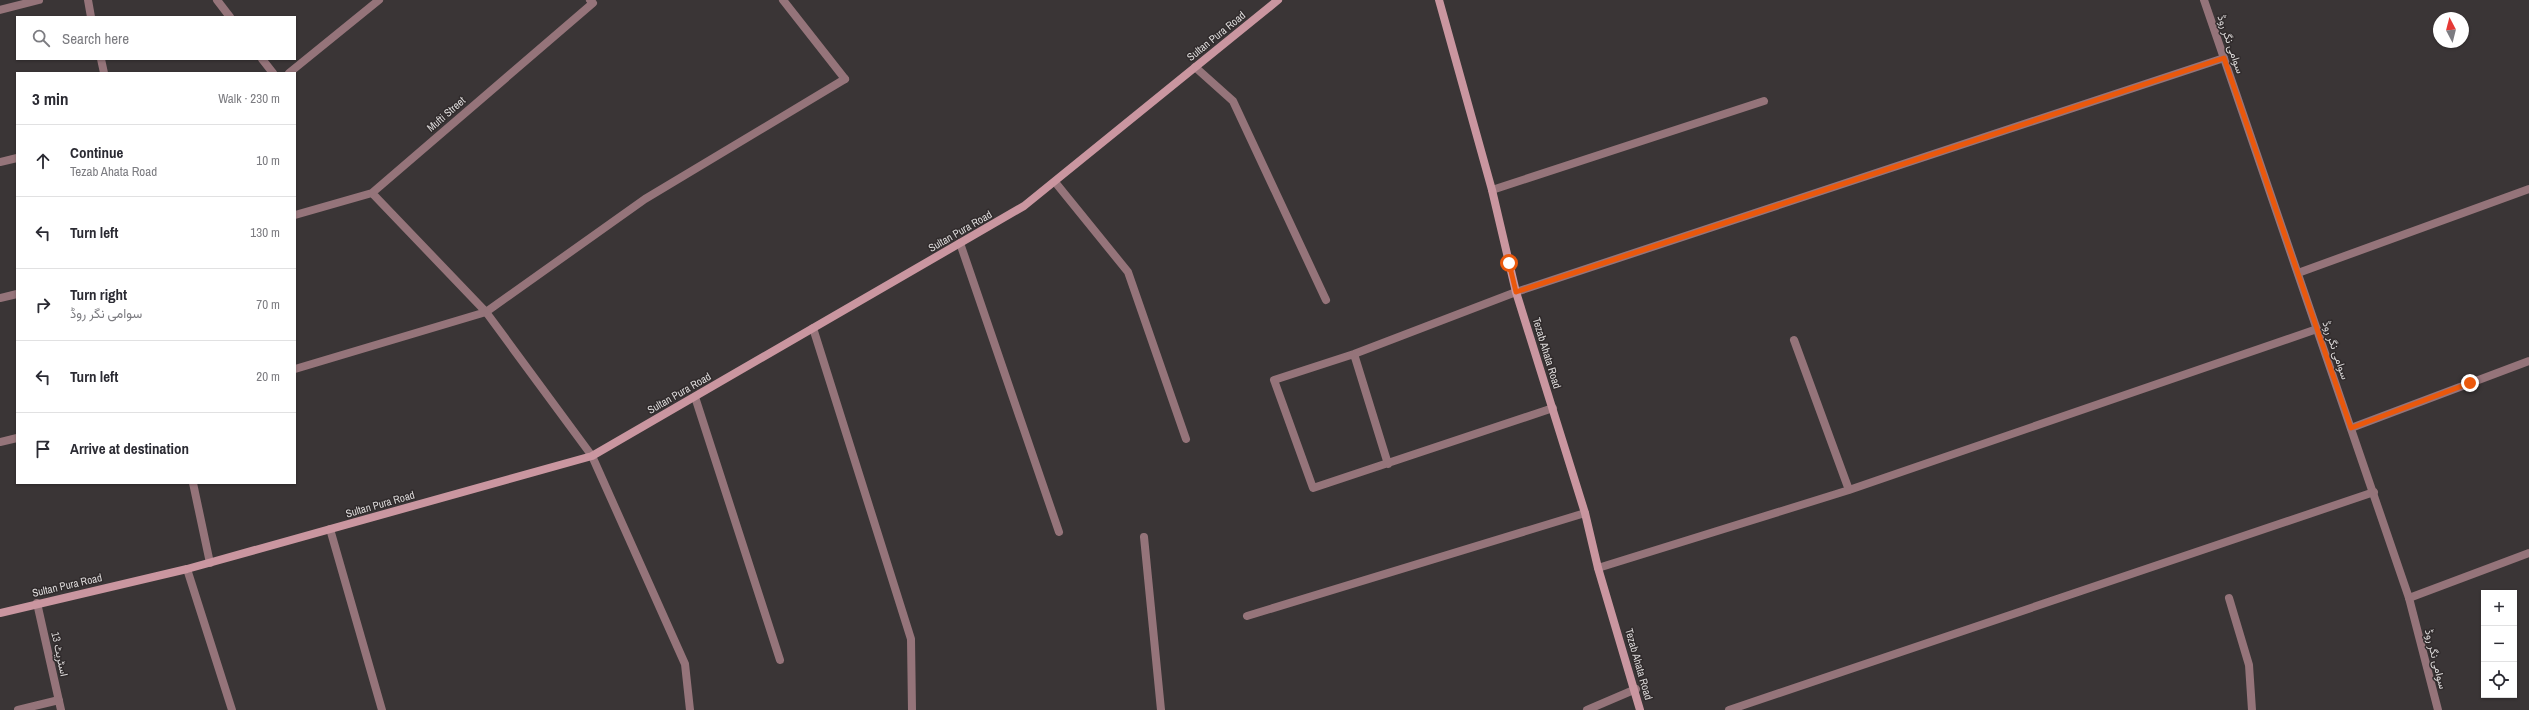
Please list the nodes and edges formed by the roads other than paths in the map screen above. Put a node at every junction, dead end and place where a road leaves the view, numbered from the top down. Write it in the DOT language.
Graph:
graph roads {
  1 [pos="39,0"];
  2 [pos="88,0"];
  3 [pos="217,0"];
  4 [pos="379,0"];
  5 [pos="590,0"];
  6 [pos="783,0"];
  7 [pos="1278,0"];
  8 [pos="1439,0"];
  9 [pos="2204,0"];
  10 [pos="0,10"];
  11 [pos="92,16"];
  12 [pos="229,16"];
  13 [pos="2224,58"];
  14 [pos="101,60"];
  15 [pos="263,60"];
  16 [pos="1195,67"];
  17 [pos="104,72"];
  18 [pos="272,72"];
  19 [pos="290,72"];
  20 [pos="1764,101"];
  21 [pos="16,158"];
  22 [pos="0,162"];
  23 [pos="1055,182"];
  24 [pos="2529,189"];
  25 [pos="1492,190"];
  26 [pos="372,193"];
  27 [pos="296,215"];
  28 [pos="960,243"];
  29 [pos="2298,272"];
  30 [pos="1516,292"];
  31 [pos="16,294"];
  32 [pos="0,298"];
  33 [pos="1326,300"];
  34 [pos="486,312"];
  35 [pos="813,328"];
  36 [pos="2317,329"];
  37 [pos="1794,340"];
  38 [pos="1354,354"];
  39 [pos="2529,361"];
  40 [pos="296,369"];
  41 [pos="695,396"];
  42 [pos="1552,408"];
  43 [pos="2351,428"];
  44 [pos="16,438"];
  45 [pos="1186,439"];
  46 [pos="0,442"];
  47 [pos="592,456"];
  48 [pos="1388,464"];
  49 [pos="193,484"];
  50 [pos="1850,490"];
  51 [pos="2374,492"];
  52 [pos="1585,513"];
  53 [pos="330,529"];
  54 [pos="1059,532"];
  55 [pos="1144,537"];
  56 [pos="2529,553"];
  57 [pos="210,563"];
  58 [pos="1598,568"];
  59 [pos="187,569"];
  60 [pos="2229,598"];
  61 [pos="2409,598"];
  62 [pos="38,603"];
  63 [pos="0,613"];
  64 [pos="1247,616"];
  65 [pos="780,660"];
  66 [pos="1636,689"];
  67 [pos="59,700"];
  68 [pos="18,710"];
  69 [pos="61,710"];
  70 [pos="232,710"];
  71 [pos="382,710"];
  72 [pos="690,710"];
  73 [pos="912,710"];
  74 [pos="1161,710"];
  75 [pos="1587,710"];
  76 [pos="1640,710"];
  77 [pos="1729,710"];
  78 [pos="2252,710"];
  79 [pos="2438,710"];
  1 -- 10 [label="street"];
  2 -- 11 [label="street"];
  3 -- 12 [label="street"];
  4 -- 19 [label="street"];
  5 -- 26 [label="street, Mufti Street"];
  6 -- 34 [label="street"];
  7 -- 16 [label="main road, Sultan Pura Road"];
  8 -- 25 [label="main road, Tezab Ahata Road"];
  9 -- 13 [label="street, سوامی نگر روڈ"];
  13 -- 29 [label="street, سوامی نگر روڈ"];
  13 -- 30 [label="street"];
  14 -- 17 [label="street"];
  15 -- 18 [label="street"];
  16 -- 23 [label="main road, Sultan Pura Road"];
  16 -- 33 [label="street"];
  20 -- 25 [label="street"];
  21 -- 22 [label="street"];
  23 -- 28 [label="main road, Sultan Pura Road"];
  23 -- 45 [label="street"];
  24 -- 29 [label="street"];
  25 -- 30 [label="main road, Tezab Ahata Road"];
  26 -- 27 [label="street, Mufti Street"];
  26 -- 34 [label="street"];
  28 -- 35 [label="main road, Sultan Pura Road"];
  28 -- 54 [label="street"];
  29 -- 36 [label="street, سوامی نگر روڈ"];
  30 -- 38 [label="street"];
  30 -- 42 [label="main road, Tezab Ahata Road"];
  31 -- 32 [label="street"];
  34 -- 40 [label="street"];
  34 -- 47 [label="street"];
  35 -- 41 [label="main road, Sultan Pura Road"];
  35 -- 73 [label="street"];
  36 -- 43 [label="street, سوامی نگر روڈ"];
  36 -- 50 [label="street"];
  37 -- 50 [label="street"];
  38 -- 48 [label="street"];
  38 -- 48 [label="street"];
  39 -- 43 [label="street"];
  41 -- 47 [label="main road, Sultan Pura Road"];
  41 -- 65 [label="street"];
  42 -- 48 [label="street"];
  42 -- 52 [label="main road, Tezab Ahata Road"];
  43 -- 51 [label="street, سوامی نگر روڈ"];
  44 -- 46 [label="street"];
  47 -- 53 [label="main road, Sultan Pura Road"];
  47 -- 72 [label="street"];
  49 -- 57 [label="street"];
  50 -- 58 [label="street"];
  51 -- 61 [label="street, سوامی نگر روڈ"];
  51 -- 77 [label="street"];
  52 -- 58 [label="main road, Tezab Ahata Road"];
  52 -- 64 [label="street"];
  53 -- 57 [label="main road, Sultan Pura Road"];
  53 -- 71 [label="street"];
  55 -- 74 [label="street"];
  56 -- 61 [label="street"];
  57 -- 59 [label="main road, Sultan Pura Road"];
  58 -- 66 [label="main road, Tezab Ahata Road"];
  59 -- 62 [label="main road, Sultan Pura Road"];
  59 -- 70 [label="street"];
  60 -- 78 [label="street"];
  61 -- 79 [label="street, سوامی نگر روڈ"];
  62 -- 63 [label="main road, Sultan Pura Road"];
  62 -- 67 [label="street, اسٹریٹ 13"];
  66 -- 75 [label="street"];
  66 -- 76 [label="main road, Tezab Ahata Road"];
  67 -- 68 [label="street"];
  67 -- 69 [label="street, اسٹریٹ 13"];
}
